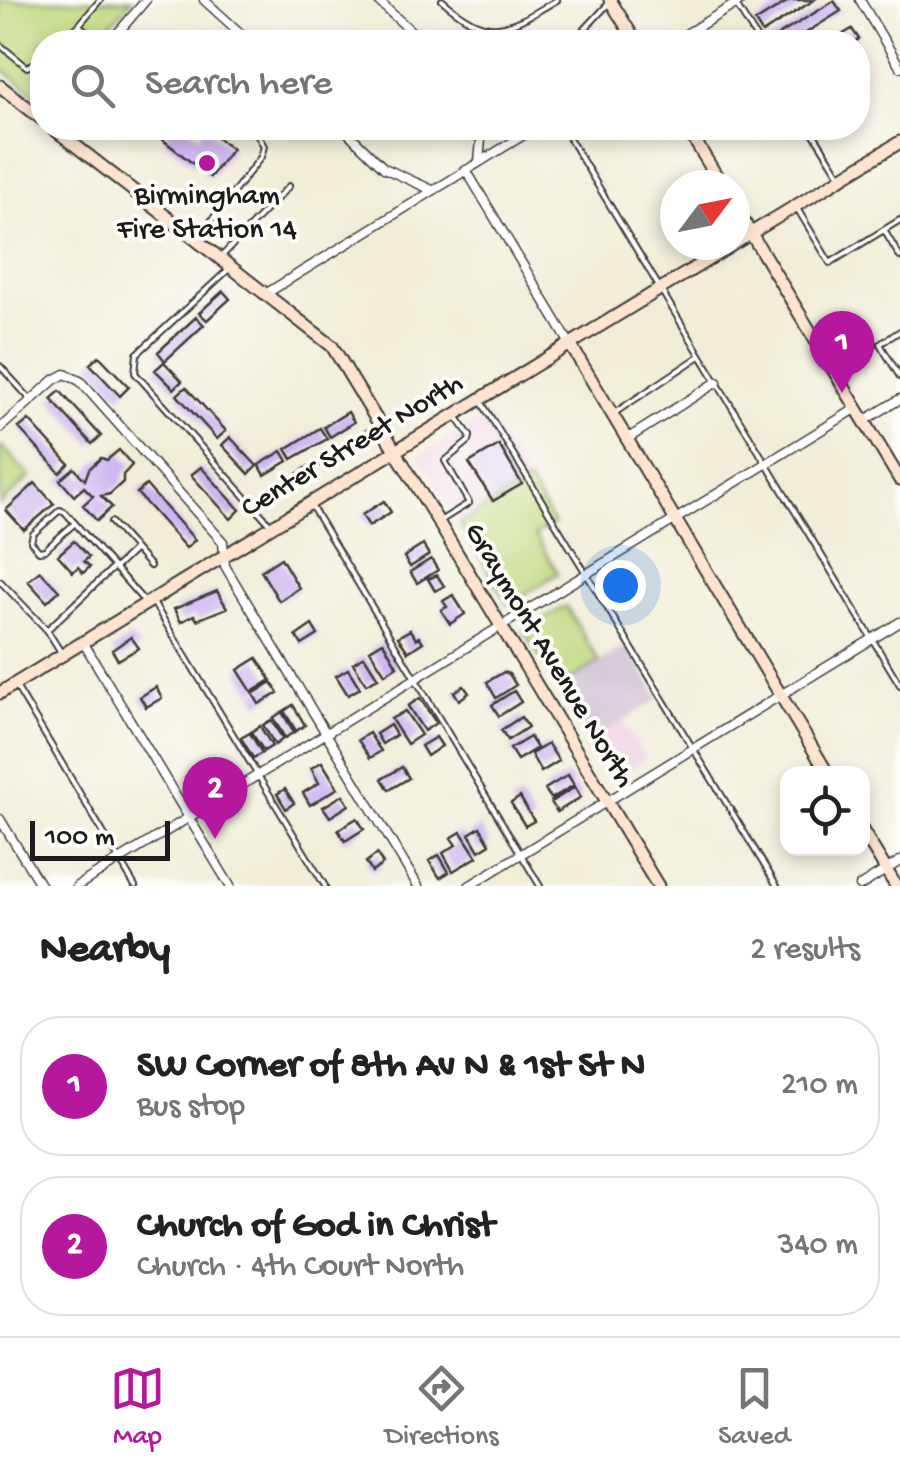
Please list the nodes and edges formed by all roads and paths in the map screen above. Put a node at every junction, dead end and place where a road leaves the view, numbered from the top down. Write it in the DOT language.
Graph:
graph roads {
  1 [pos="100,0"];
  2 [pos="204,0"];
  3 [pos="377,0"];
  4 [pos="442,0"];
  5 [pos="557,0"];
  6 [pos="860,0"];
  7 [pos="611,1"];
  8 [pos="737,1"];
  9 [pos="142,2"];
  10 [pos="78,25"];
  11 [pos="73,30"];
  12 [pos="84,30"];
  13 [pos="120,30"];
  14 [pos="237,30"];
  15 [pos="410,30"];
  16 [pos="584,30"];
  17 [pos="629,30"];
  18 [pos="692,30"];
  19 [pos="753,30"];
  20 [pos="0,44"];
  21 [pos="30,65"];
  22 [pos="900,67"];
  23 [pos="0,86"];
  24 [pos="30,110"];
  25 [pos="69,140"];
  26 [pos="262,140"];
  27 [pos="355,140"];
  28 [pos="481,140"];
  29 [pos="515,140"];
  30 [pos="569,140"];
  31 [pos="694,140"];
  32 [pos="817,140"];
  33 [pos="900,142"];
  34 [pos="479,162"];
  35 [pos="466,170"];
  36 [pos="713,170"];
  37 [pos="841,178"];
  38 [pos="288,186"];
  39 [pos="432,190"];
  40 [pos="796,206"];
  41 [pos="900,220"];
  42 [pos="884,230"];
  43 [pos="751,234"];
  44 [pos="197,239"];
  45 [pos="900,256"];
  46 [pos="220,257"];
  47 [pos="707,260"];
  48 [pos="232,266"];
  49 [pos="660,288"];
  50 [pos="267,292"];
  51 [pos="900,332"];
  52 [pos="570,344"];
  53 [pos="701,356"];
  54 [pos="0,366"];
  55 [pos="900,377"];
  56 [pos="717,382"];
  57 [pos="900,398"];
  58 [pos="480,399"];
  59 [pos="31,400"];
  60 [pos="857,408"];
  61 [pos="612,414"];
  62 [pos="455,415"];
  63 [pos="864,421"];
  64 [pos="380,424"];
  65 [pos="0,428"];
  66 [pos="627,439"];
  67 [pos="396,451"];
  68 [pos="766,464"];
  69 [pos="900,480"];
  70 [pos="310,503"];
  71 [pos="253,505"];
  72 [pos="676,520"];
  73 [pos="111,522"];
  74 [pos="439,522"];
  75 [pos="75,523"];
  76 [pos="272,526"];
  77 [pos="135,549"];
  78 [pos="226,554"];
  79 [pos="150,566"];
  80 [pos="114,568"];
  81 [pos="586,574"];
  82 [pos="0,581"];
  83 [pos="149,602"];
  84 [pos="900,622"];
  85 [pos="502,626"];
  86 [pos="47,630"];
  87 [pos="872,639"];
  88 [pos="83,642"];
  89 [pos="62,655"];
  90 [pos="416,679"];
  91 [pos="15,684"];
  92 [pos="900,684"];
  93 [pos="0,693"];
  94 [pos="781,694"];
  95 [pos="326,734"];
  96 [pos="693,748"];
  97 [pos="823,766"];
  98 [pos="260,774"];
  99 [pos="607,801"];
  100 [pos="188,818"];
  101 [pos="0,819"];
  102 [pos="870,843"];
  103 [pos="521,854"];
  104 [pos="120,860"];
  105 [pos="900,862"];
  106 [pos="886,870"];
  107 [pos="41,886"];
  108 [pos="78,886"];
  109 [pos="135,886"];
  110 [pos="230,886"];
  111 [pos="324,886"];
  112 [pos="418,886"];
  113 [pos="469,886"];
  114 [pos="540,886"];
  115 [pos="658,886"];
  116 [pos="777,886"];
  117 [pos="860,886"];
  118 [pos="896,886"];
  1 -- 10 [label="lane"];
  2 -- 14 [label="street"];
  3 -- 15 [label="street"];
  4 -- 5 [label="lane"];
  6 -- 22 [label="street"];
  7 -- 16 [label="lane"];
  7 -- 17 [label="street"];
  8 -- 18 [label="street"];
  8 -- 19 [label="lane"];
  9 -- 13 [label="street"];
  10 -- 11 [label="lane"];
  10 -- 12 [label="lane"];
  20 -- 21 [label="lane"];
  23 -- 24 [label="street"];
  25 -- 44 [label="street, Graymont Avenue North"];
  26 -- 44 [label="lane"];
  27 -- 39 [label="street"];
  28 -- 34 [label="street"];
  29 -- 34 [label="street"];
  30 -- 49 [label="lane"];
  31 -- 36 [label="street"];
  32 -- 37 [label="lane"];
  33 -- 37 [label="street, Center Street North"];
  34 -- 35 [label="street"];
  35 -- 39 [label="street"];
  35 -- 52 [label="street"];
  37 -- 40 [label="street, Center Street North"];
  38 -- 46 [label="lane"];
  39 -- 50 [label="street"];
  40 -- 42 [label="lane"];
  40 -- 43 [label="street, Center Street North"];
  41 -- 42 [label="lane"];
  42 -- 45 [label="lane"];
  43 -- 60 [label="street"];
  44 -- 46 [label="street, Graymont Avenue North"];
  46 -- 48 [label="street, Graymont Avenue North"];
  47 -- 49 [label="street, Center Street North"];
  48 -- 50 [label="street, Graymont Avenue North"];
  48 -- 71 [label="lane"];
  49 -- 52 [label="street, Center Street North"];
  49 -- 53 [label="lane"];
  50 -- 64 [label="street, Graymont Avenue North"];
  51 -- 55 [label="lane"];
  52 -- 58 [label="street, Center Street North"];
  52 -- 61 [label="street"];
  53 -- 56 [label="lane"];
  53 -- 61 [label="lane"];
  54 -- 59 [label="lane"];
  56 -- 66 [label="street"];
  56 -- 68 [label="lane"];
  57 -- 63 [label="street"];
  58 -- 62 [label="street, Center Street North"];
  58 -- 81 [label="lane"];
  59 -- 65 [label="street"];
  59 -- 78 [label="street"];
  60 -- 63 [label="street"];
  60 -- 68 [label="street"];
  61 -- 66 [label="street"];
  62 -- 67 [label="street, Center Street North"];
  62 -- 74 [label="lane"];
  63 -- 69 [label="street"];
  64 -- 67 [label="street, Graymont Avenue North"];
  64 -- 71 [label="lane"];
  66 -- 72 [label="street"];
  67 -- 70 [label="street, Center Street North"];
  67 -- 74 [label="street, Graymont Avenue North"];
  68 -- 72 [label="street"];
  68 -- 87 [label="lane"];
  70 -- 76 [label="street, Center Street North"];
  70 -- 90 [label="lane"];
  71 -- 76 [label="lane"];
  72 -- 81 [label="street"];
  72 -- 94 [label="street"];
  73 -- 77 [label="lane"];
  74 -- 85 [label="street, Graymont Avenue North"];
  75 -- 75 [label="lane"];
  75 -- 80 [label="lane"];
  76 -- 78 [label="street, Center Street North"];
  77 -- 79 [label="lane"];
  77 -- 80 [label="lane"];
  78 -- 83 [label="street, Center Street North"];
  78 -- 95 [label="street"];
  80 -- 83 [label="lane"];
  80 -- 86 [label="lane"];
  81 -- 85 [label="street"];
  81 -- 96 [label="lane"];
  82 -- 86 [label="lane"];
  83 -- 88 [label="street, Center Street North"];
  83 -- 98 [label="lane"];
  84 -- 87 [label="street"];
  85 -- 90 [label="street"];
  85 -- 99 [label="street, Graymont Avenue North"];
  86 -- 89 [label="lane"];
  87 -- 92 [label="lane"];
  87 -- 94 [label="street"];
  88 -- 89 [label="street, Center Street North"];
  88 -- 100 [label="street"];
  89 -- 91 [label="street, Center Street North"];
  90 -- 95 [label="street"];
  90 -- 103 [label="lane"];
  91 -- 93 [label="street, Center Street North"];
  91 -- 104 [label="lane"];
  94 -- 96 [label="street"];
  94 -- 97 [label="street"];
  95 -- 98 [label="street"];
  95 -- 112 [label="street"];
  96 -- 99 [label="street"];
  96 -- 116 [label="lane"];
  98 -- 100 [label="street"];
  98 -- 111 [label="lane"];
  99 -- 103 [label="street"];
  99 -- 115 [label="street, Graymont Avenue North"];
  100 -- 104 [label="street"];
  100 -- 110 [label="street"];
  101 -- 107 [label="street"];
  102 -- 106 [label="street"];
  103 -- 113 [label="street"];
  103 -- 114 [label="lane"];
  104 -- 108 [label="street"];
  104 -- 109 [label="lane"];
  105 -- 106 [label="street"];
  106 -- 117 [label="street"];
  106 -- 118 [label="street"];
}
